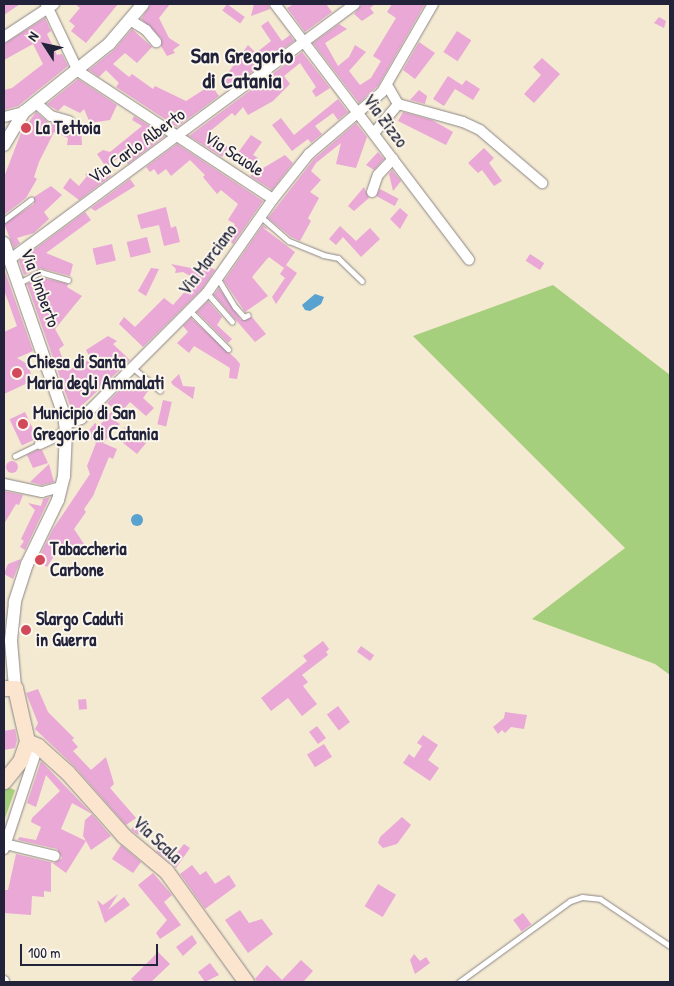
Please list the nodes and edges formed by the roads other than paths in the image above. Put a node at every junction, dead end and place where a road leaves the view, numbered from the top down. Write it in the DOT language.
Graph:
graph roads {
  1 [pos="143,4"];
  2 [pos="275,4"];
  3 [pos="355,4"];
  4 [pos="433,4"];
  5 [pos="49,5"];
  6 [pos="130,20"];
  7 [pos="4,37"];
  8 [pos="156,42"];
  9 [pos="303,42"];
  10 [pos="78,71"];
  11 [pos="388,82"];
  12 [pos="36,103"];
  13 [pos="401,105"];
  14 [pos="24,112"];
  15 [pos="359,114"];
  16 [pos="4,117"];
  17 [pos="69,121"];
  18 [pos="374,133"];
  19 [pos="177,136"];
  20 [pos="4,145"];
  21 [pos="393,159"];
  22 [pos="542,184"];
  23 [pos="372,192"];
  24 [pos="273,199"];
  25 [pos="31,200"];
  26 [pos="261,216"];
  27 [pos="4,220"];
  28 [pos="4,243"];
  29 [pos="10,260"];
  30 [pos="469,260"];
  31 [pos="218,279"];
  32 [pos="68,280"];
  33 [pos="362,281"];
  34 [pos="18,283"];
  35 [pos="207,293"];
  36 [pos="190,311"];
  37 [pos="248,315"];
  38 [pos="232,322"];
  39 [pos="228,349"];
  40 [pos="132,368"];
  41 [pos="160,391"];
  42 [pos="70,426"];
  43 [pos="40,444"];
  44 [pos="15,456"];
  45 [pos="4,484"];
  46 [pos="61,487"];
  47 [pos="9,688"];
  48 [pos="33,743"];
  49 [pos="4,781"];
  50 [pos="4,847"];
  51 [pos="55,856"];
  52 [pos="670,946"];
  53 [pos="246,982"];
  54 [pos="459,982"];
  1 -- 6 [label="street"];
  2 -- 9 [label="street, Via Zizzo"];
  3 -- 9 [label="street, Via Carlo Alberto"];
  4 -- 11 [label="street, Via Marciano"];
  5 -- 7 [label="street"];
  5 -- 10 [label="street"];
  6 -- 8 [label="street"];
  6 -- 10 [label="street"];
  9 -- 15 [label="street, Via Zizzo"];
  9 -- 19 [label="street, Via Carlo Alberto"];
  10 -- 12 [label="street"];
  10 -- 19 [label="street, Via Scuole"];
  11 -- 13 [label="street"];
  11 -- 15 [label="street, Via Marciano"];
  12 -- 14 [label="street"];
  12 -- 17 [label="street"];
  13 -- 18 [label="street"];
  13 -- 22 [label="street"];
  14 -- 16 [label="street"];
  14 -- 20 [label="street"];
  15 -- 18 [label="street, Via Zizzo"];
  15 -- 24 [label="street, Via Marciano"];
  18 -- 21 [label="street, Via Zizzo"];
  19 -- 24 [label="street, Via Scuole"];
  19 -- 29 [label="street, Via Carlo Alberto"];
  21 -- 23 [label="street"];
  21 -- 30 [label="street, Via Zizzo"];
  24 -- 26 [label="street, Via Marciano"];
  25 -- 27 [label="lane"];
  26 -- 31 [label="street, Via Marciano"];
  26 -- 33 [label="lane"];
  28 -- 29 [label="street, Via Umberto"];
  29 -- 34 [label="street, Via Umberto"];
  31 -- 35 [label="street, Via Marciano"];
  31 -- 37 [label="lane"];
  32 -- 34 [label="lane"];
  34 -- 42 [label="street, Via Umberto"];
  35 -- 36 [label="street, Via Marciano"];
  35 -- 38 [label="lane"];
  36 -- 39 [label="lane"];
  36 -- 40 [label="street, Via Marciano"];
  40 -- 41 [label="lane"];
  40 -- 42 [label="street, Via Marciano"];
  42 -- 43 [label="street, Via Marciano"];
  42 -- 46 [label="street"];
  43 -- 44 [label="lane"];
  45 -- 46 [label="street"];
  46 -- 47 [label="street"];
  47 -- 48 [label="main road"];
  48 -- 49 [label="main road"];
  48 -- 50 [label="street"];
  48 -- 53 [label="main road, Via Scala"];
  50 -- 51 [label="street"];
  52 -- 54 [label="lane"];
}
